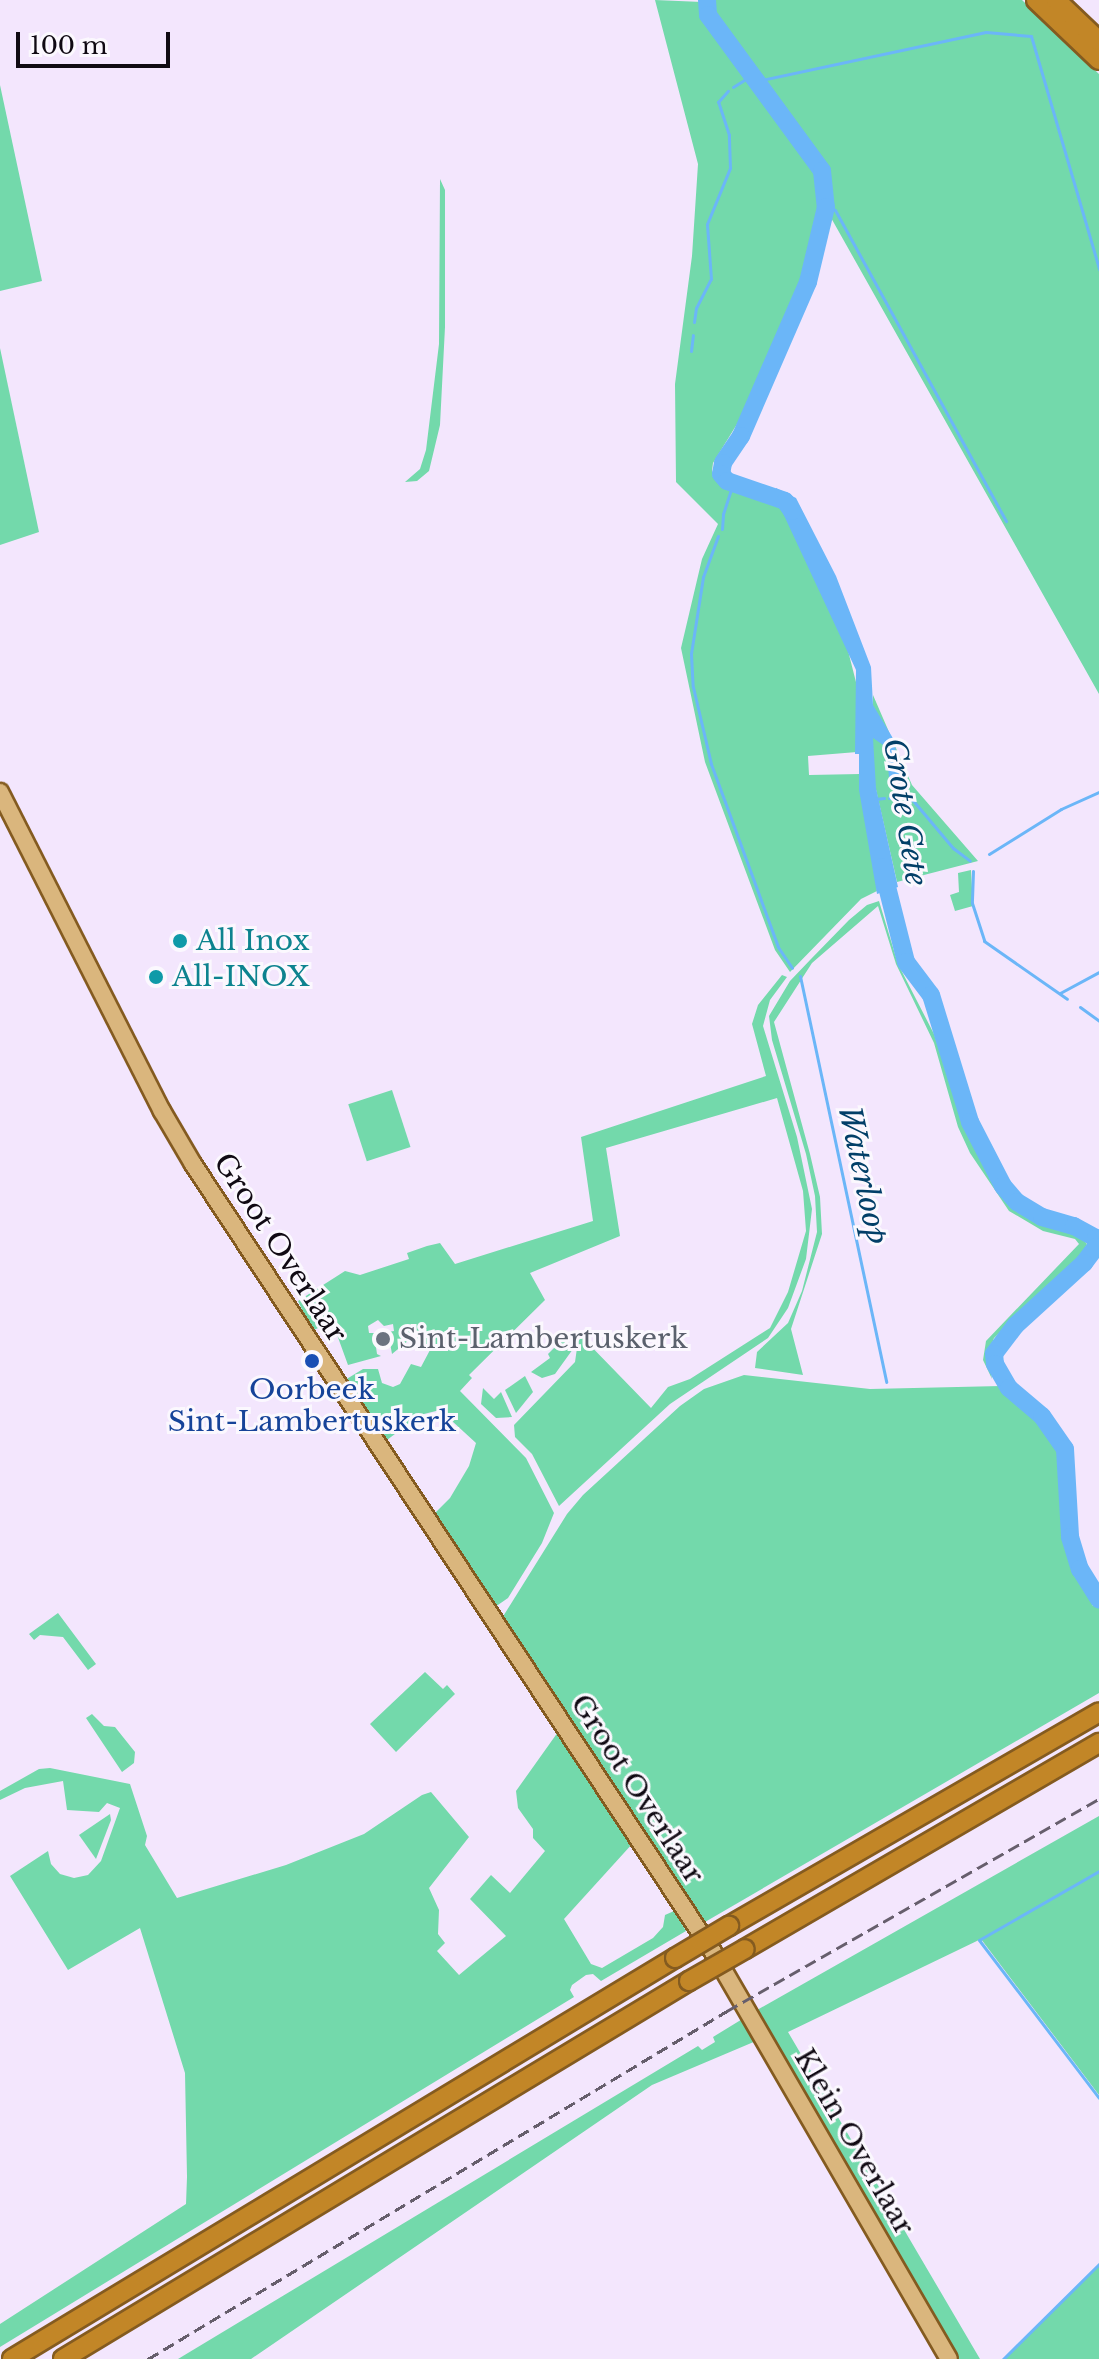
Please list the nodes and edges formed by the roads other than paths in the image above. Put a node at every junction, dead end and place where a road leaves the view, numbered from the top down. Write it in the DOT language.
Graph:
graph roads {
  1 [pos="1036,0"];
  2 [pos="1056,0"];
  3 [pos="1099,41"];
  4 [pos="1099,60"];
  5 [pos="0,792"];
  6 [pos="1099,1712"];
  7 [pos="1099,1743"];
  8 [pos="713,1952"];
  9 [pos="12,2359"];
  10 [pos="63,2359"];
  11 [pos="949,2359"];
  1 -- 4 [label="highway"];
  2 -- 3 [label="highway"];
  5 -- 8 [label="main road, Groot Overlaar"];
  6 -- 9 [label="highway, bridge"];
  7 -- 10 [label="highway, bridge"];
  8 -- 11 [label="main road, Klein Overlaar"];
}
